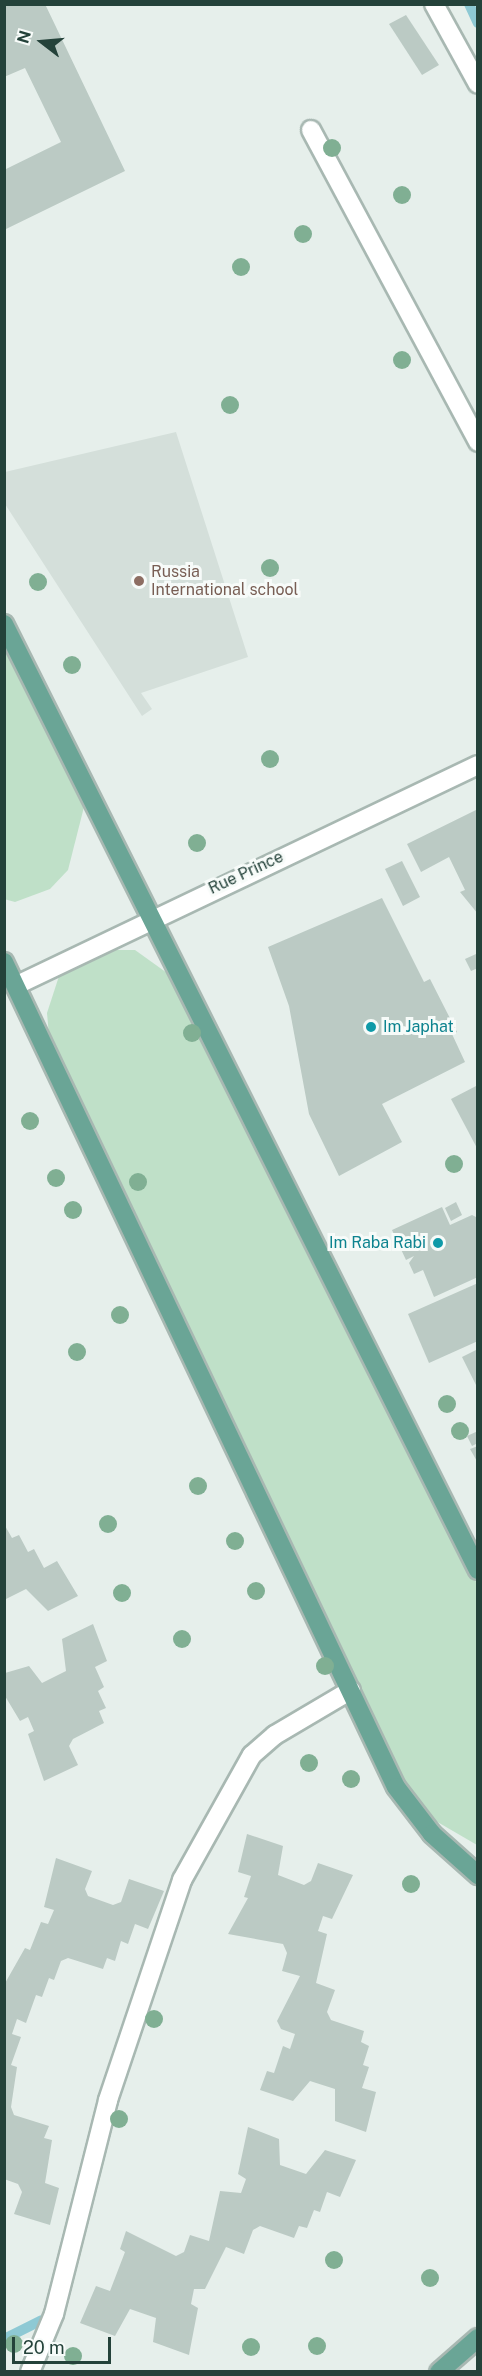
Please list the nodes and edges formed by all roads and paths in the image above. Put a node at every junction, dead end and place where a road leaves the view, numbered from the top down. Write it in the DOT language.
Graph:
graph roads {
  1 [pos="434,4"];
  2 [pos="477,84"];
  3 [pos="311,130"];
  4 [pos="477,442"];
  5 [pos="4,624"];
  6 [pos="477,765"];
  7 [pos="153,917"];
  8 [pos="4,962"];
  9 [pos="17,985"];
  10 [pos="477,1570"];
  11 [pos="351,1690"];
  12 [pos="477,1875"];
  13 [pos="477,2338"];
  14 [pos="30,2372"];
  15 [pos="439,2372"];
  1 -- 2 [label="street"];
  3 -- 4 [label="street"];
  5 -- 7 [label="main road"];
  6 -- 7 [label="street, Rue Prince"];
  7 -- 9 [label="street, Rue Prince"];
  7 -- 10 [label="main road"];
  8 -- 9 [label="main road"];
  9 -- 11 [label="main road"];
  11 -- 12 [label="main road"];
  11 -- 14 [label="street"];
  13 -- 15 [label="main road"];
}
